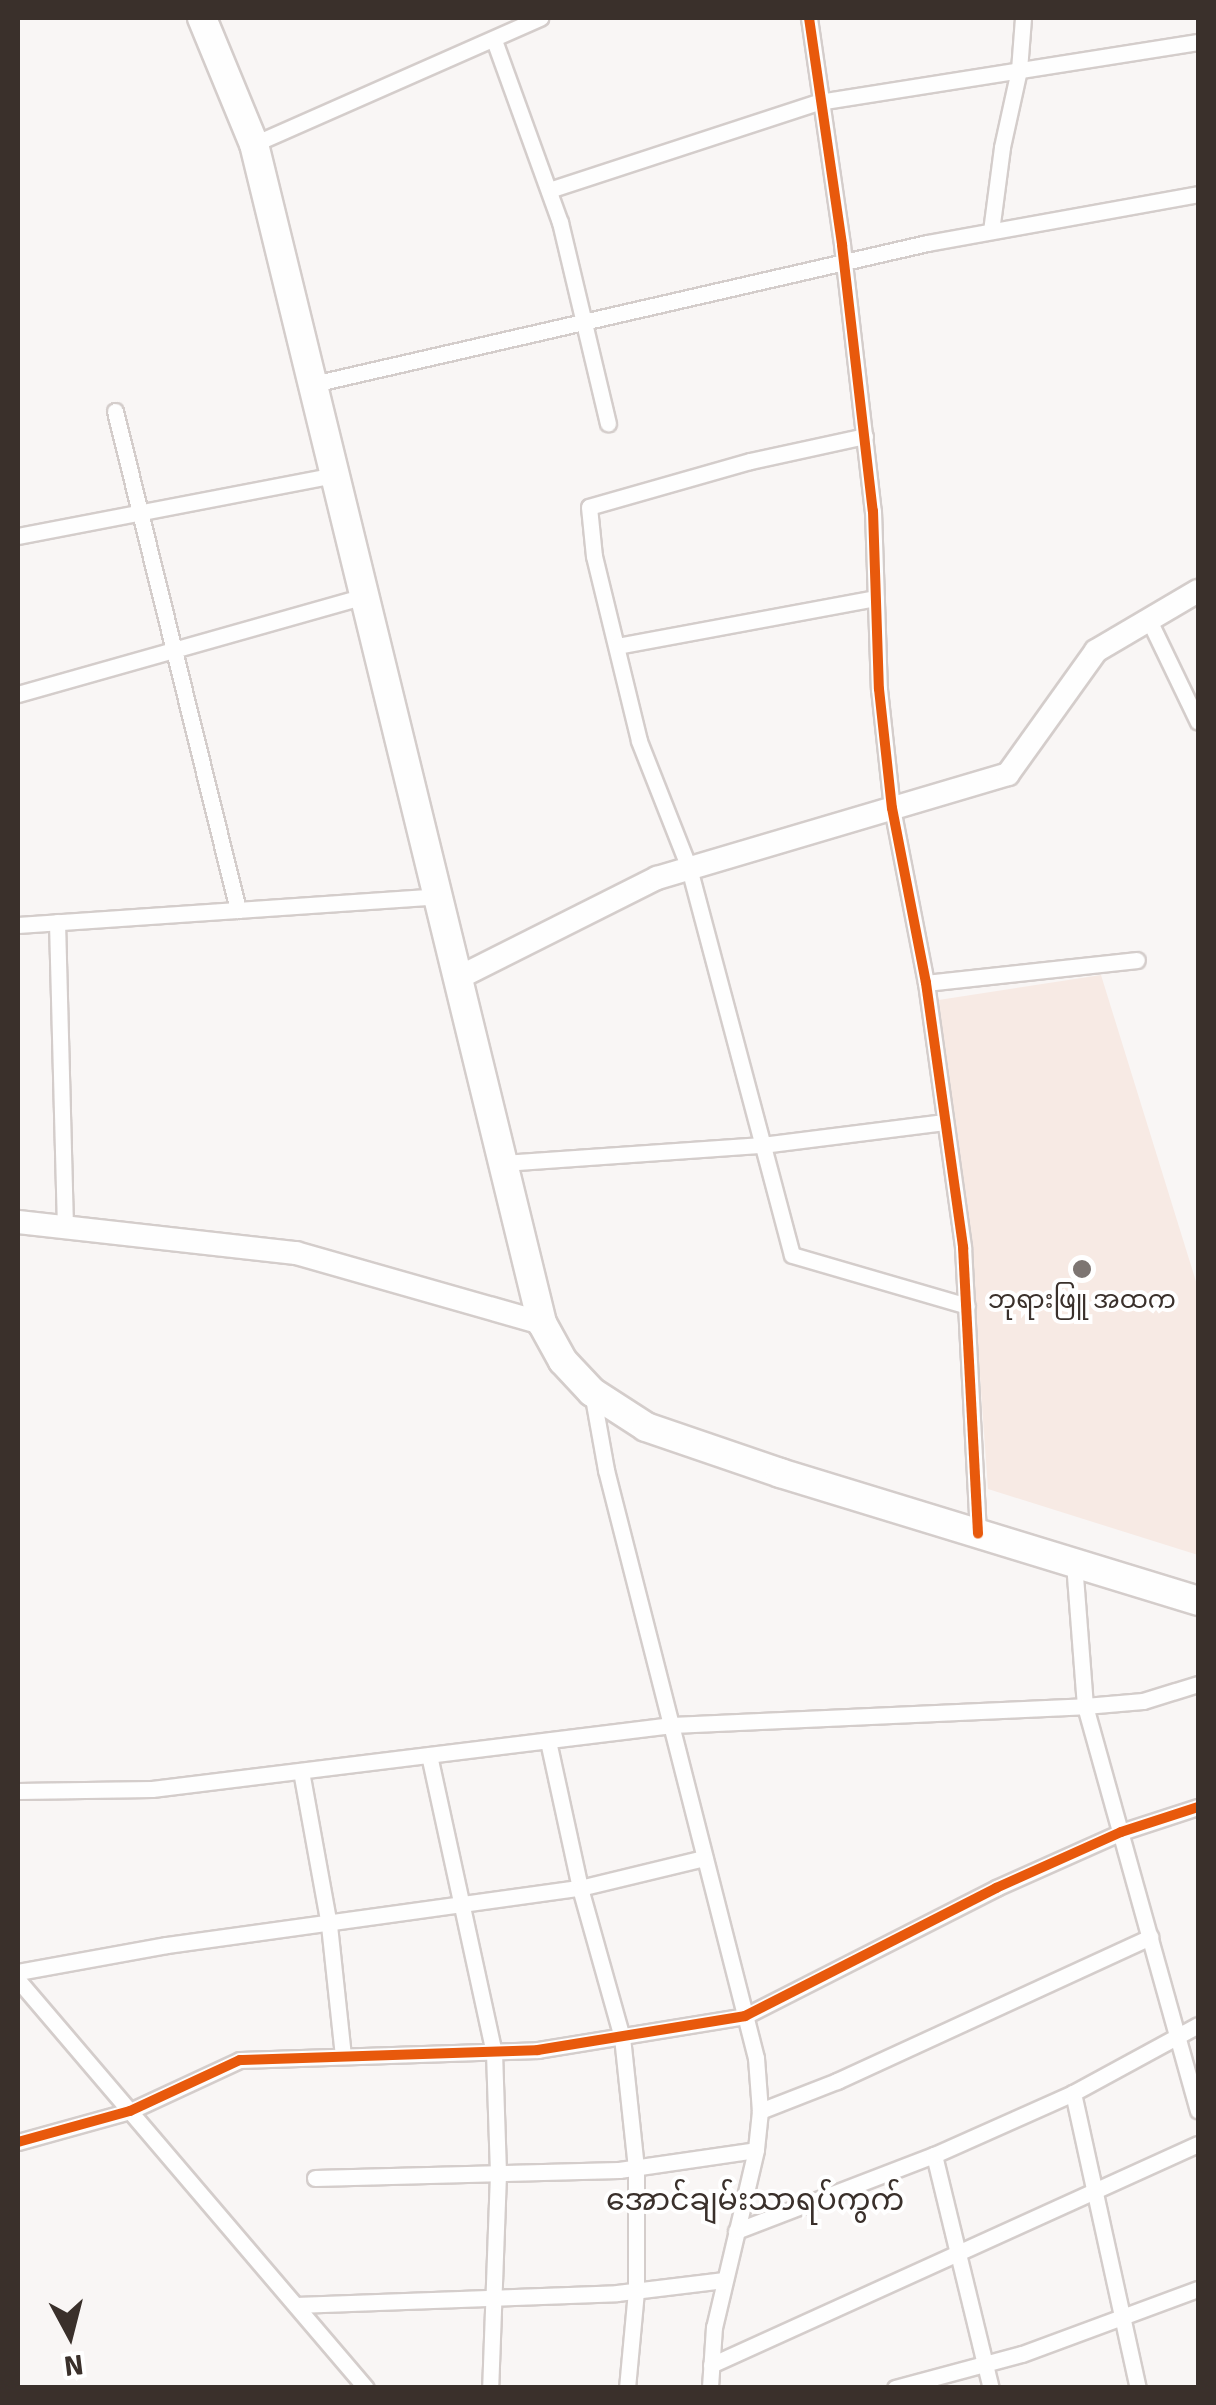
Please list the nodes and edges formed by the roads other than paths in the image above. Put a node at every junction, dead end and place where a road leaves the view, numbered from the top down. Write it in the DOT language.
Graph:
graph roads {
  1 [pos="202,18"];
  2 [pos="540,18"];
  3 [pos="809,18"];
  4 [pos="1023,18"];
  5 [pos="494,40"];
  6 [pos="1198,42"];
  7 [pos="1020,70"];
  8 [pos="820,102"];
  9 [pos="254,144"];
  10 [pos="549,190"];
  11 [pos="1198,194"];
  12 [pos="991,231"];
  13 [pos="845,264"];
  14 [pos="586,323"];
  15 [pos="313,384"];
  16 [pos="115,410"];
  17 [pos="608,423"];
  18 [pos="865,436"];
  19 [pos="335,475"];
  20 [pos="144,514"];
  21 [pos="18,536"];
  22 [pos="1198,591"];
  23 [pos="364,596"];
  24 [pos="876,598"];
  25 [pos="1148,618"];
  26 [pos="617,646"];
  27 [pos="176,649"];
  28 [pos="18,694"];
  29 [pos="1198,722"];
  30 [pos="892,808"];
  31 [pos="689,868"];
  32 [pos="438,896"];
  33 [pos="238,910"];
  34 [pos="56,922"];
  35 [pos="18,924"];
  36 [pos="1138,960"];
  37 [pos="458,978"];
  38 [pos="926,983"];
  39 [pos="945,1122"];
  40 [pos="762,1145"];
  41 [pos="503,1163"];
  42 [pos="18,1222"];
  43 [pos="66,1227"];
  44 [pos="967,1306"];
  45 [pos="542,1323"];
  46 [pos="592,1392"];
  47 [pos="978,1534"];
  48 [pos="1074,1563"];
  49 [pos="1198,1601"];
  50 [pos="1198,1684"];
  51 [pos="1085,1706"];
  52 [pos="672,1725"];
  53 [pos="548,1740"];
  54 [pos="430,1756"];
  55 [pos="301,1771"];
  56 [pos="18,1792"];
  57 [pos="1198,1807"];
  58 [pos="1121,1832"];
  59 [pos="704,1858"];
  60 [pos="580,1888"];
  61 [pos="460,1904"];
  62 [pos="330,1925"];
  63 [pos="1150,1937"];
  64 [pos="18,1972"];
  65 [pos="18,1980"];
  66 [pos="745,2016"];
  67 [pos="1198,2025"];
  68 [pos="1178,2036"];
  69 [pos="622,2037"];
  70 [pos="494,2052"];
  71 [pos="343,2055"];
  72 [pos="1073,2093"];
  73 [pos="130,2111"];
  74 [pos="760,2111"];
  75 [pos="1198,2111"];
  76 [pos="18,2142"];
  77 [pos="1198,2144"];
  78 [pos="756,2150"];
  79 [pos="934,2155"];
  80 [pos="636,2168"];
  81 [pos="498,2174"];
  82 [pos="315,2178"];
  83 [pos="1095,2192"];
  84 [pos="736,2231"];
  85 [pos="958,2254"];
  86 [pos="724,2280"];
  87 [pos="1198,2289"];
  88 [pos="636,2291"];
  89 [pos="496,2299"];
  90 [pos="296,2306"];
  91 [pos="1122,2314"];
  92 [pos="985,2364"];
  93 [pos="711,2365"];
  94 [pos="366,2388"];
  95 [pos="490,2388"];
  96 [pos="627,2388"];
  97 [pos="710,2388"];
  98 [pos="895,2388"];
  99 [pos="991,2388"];
  100 [pos="1138,2388"];
  1 -- 9 [label="highway"];
  2 -- 5 [label="street"];
  3 -- 8 [label="street"];
  4 -- 7 [label="street"];
  5 -- 9 [label="street"];
  5 -- 10 [label="street"];
  6 -- 7 [label="street"];
  7 -- 8 [label="street"];
  7 -- 12 [label="street"];
  8 -- 10 [label="street"];
  8 -- 13 [label="street"];
  9 -- 15 [label="highway"];
  10 -- 14 [label="street"];
  11 -- 12 [label="street"];
  12 -- 13 [label="street"];
  13 -- 14 [label="street"];
  13 -- 18 [label="street"];
  14 -- 15 [label="street"];
  14 -- 17 [label="street"];
  15 -- 19 [label="highway"];
  16 -- 20 [label="street"];
  18 -- 24 [label="street"];
  18 -- 26 [label="street"];
  19 -- 20 [label="street"];
  19 -- 23 [label="highway"];
  20 -- 21 [label="street"];
  20 -- 27 [label="street"];
  22 -- 25 [label="street"];
  23 -- 27 [label="street"];
  23 -- 32 [label="highway"];
  24 -- 26 [label="street"];
  24 -- 30 [label="street"];
  25 -- 29 [label="street"];
  25 -- 30 [label="street"];
  26 -- 31 [label="street"];
  27 -- 28 [label="street"];
  27 -- 33 [label="street"];
  30 -- 31 [label="street"];
  30 -- 38 [label="street"];
  31 -- 37 [label="street"];
  31 -- 40 [label="street"];
  32 -- 33 [label="street"];
  32 -- 37 [label="highway"];
  33 -- 34 [label="street"];
  34 -- 35 [label="street"];
  34 -- 43 [label="street"];
  36 -- 38 [label="street"];
  37 -- 41 [label="highway"];
  38 -- 39 [label="street"];
  39 -- 40 [label="street"];
  39 -- 44 [label="street"];
  40 -- 41 [label="street"];
  40 -- 44 [label="street"];
  41 -- 45 [label="highway"];
  42 -- 43 [label="street"];
  43 -- 45 [label="street"];
  44 -- 47 [label="street"];
  45 -- 46 [label="highway"];
  46 -- 47 [label="highway"];
  46 -- 52 [label="street"];
  47 -- 48 [label="highway"];
  48 -- 49 [label="highway"];
  48 -- 51 [label="street"];
  50 -- 51 [label="street"];
  51 -- 52 [label="street"];
  51 -- 58 [label="street"];
  52 -- 53 [label="street"];
  52 -- 59 [label="street"];
  53 -- 54 [label="street"];
  53 -- 60 [label="street"];
  54 -- 55 [label="street"];
  54 -- 61 [label="street"];
  55 -- 56 [label="street"];
  55 -- 62 [label="street"];
  57 -- 58 [label="street"];
  58 -- 63 [label="street"];
  58 -- 66 [label="street"];
  59 -- 60 [label="street"];
  59 -- 66 [label="street"];
  60 -- 61 [label="street"];
  60 -- 69 [label="street"];
  61 -- 62 [label="street"];
  61 -- 70 [label="street"];
  62 -- 64 [label="street"];
  62 -- 71 [label="street"];
  63 -- 68 [label="street"];
  63 -- 74 [label="street"];
  65 -- 73 [label="street"];
  66 -- 69 [label="street"];
  66 -- 74 [label="street"];
  67 -- 68 [label="street"];
  68 -- 72 [label="street"];
  68 -- 75 [label="street"];
  69 -- 70 [label="street"];
  69 -- 80 [label="street"];
  70 -- 71 [label="street"];
  70 -- 81 [label="street"];
  71 -- 73 [label="street"];
  72 -- 79 [label="street"];
  72 -- 83 [label="street"];
  73 -- 76 [label="street"];
  73 -- 90 [label="street"];
  74 -- 78 [label="street"];
  77 -- 83 [label="street"];
  78 -- 80 [label="street"];
  78 -- 84 [label="street"];
  79 -- 84 [label="street"];
  79 -- 85 [label="street"];
  80 -- 81 [label="street"];
  80 -- 88 [label="street"];
  81 -- 82 [label="street"];
  81 -- 89 [label="street"];
  83 -- 85 [label="street"];
  83 -- 91 [label="street"];
  84 -- 86 [label="street"];
  85 -- 92 [label="street"];
  85 -- 93 [label="street"];
  86 -- 88 [label="street"];
  86 -- 93 [label="street"];
  87 -- 91 [label="street"];
  88 -- 89 [label="street"];
  88 -- 96 [label="street"];
  89 -- 90 [label="street"];
  89 -- 95 [label="street"];
  90 -- 94 [label="street"];
  91 -- 92 [label="street"];
  91 -- 100 [label="street"];
  92 -- 98 [label="street"];
  92 -- 99 [label="street"];
  93 -- 97 [label="street"];
}
